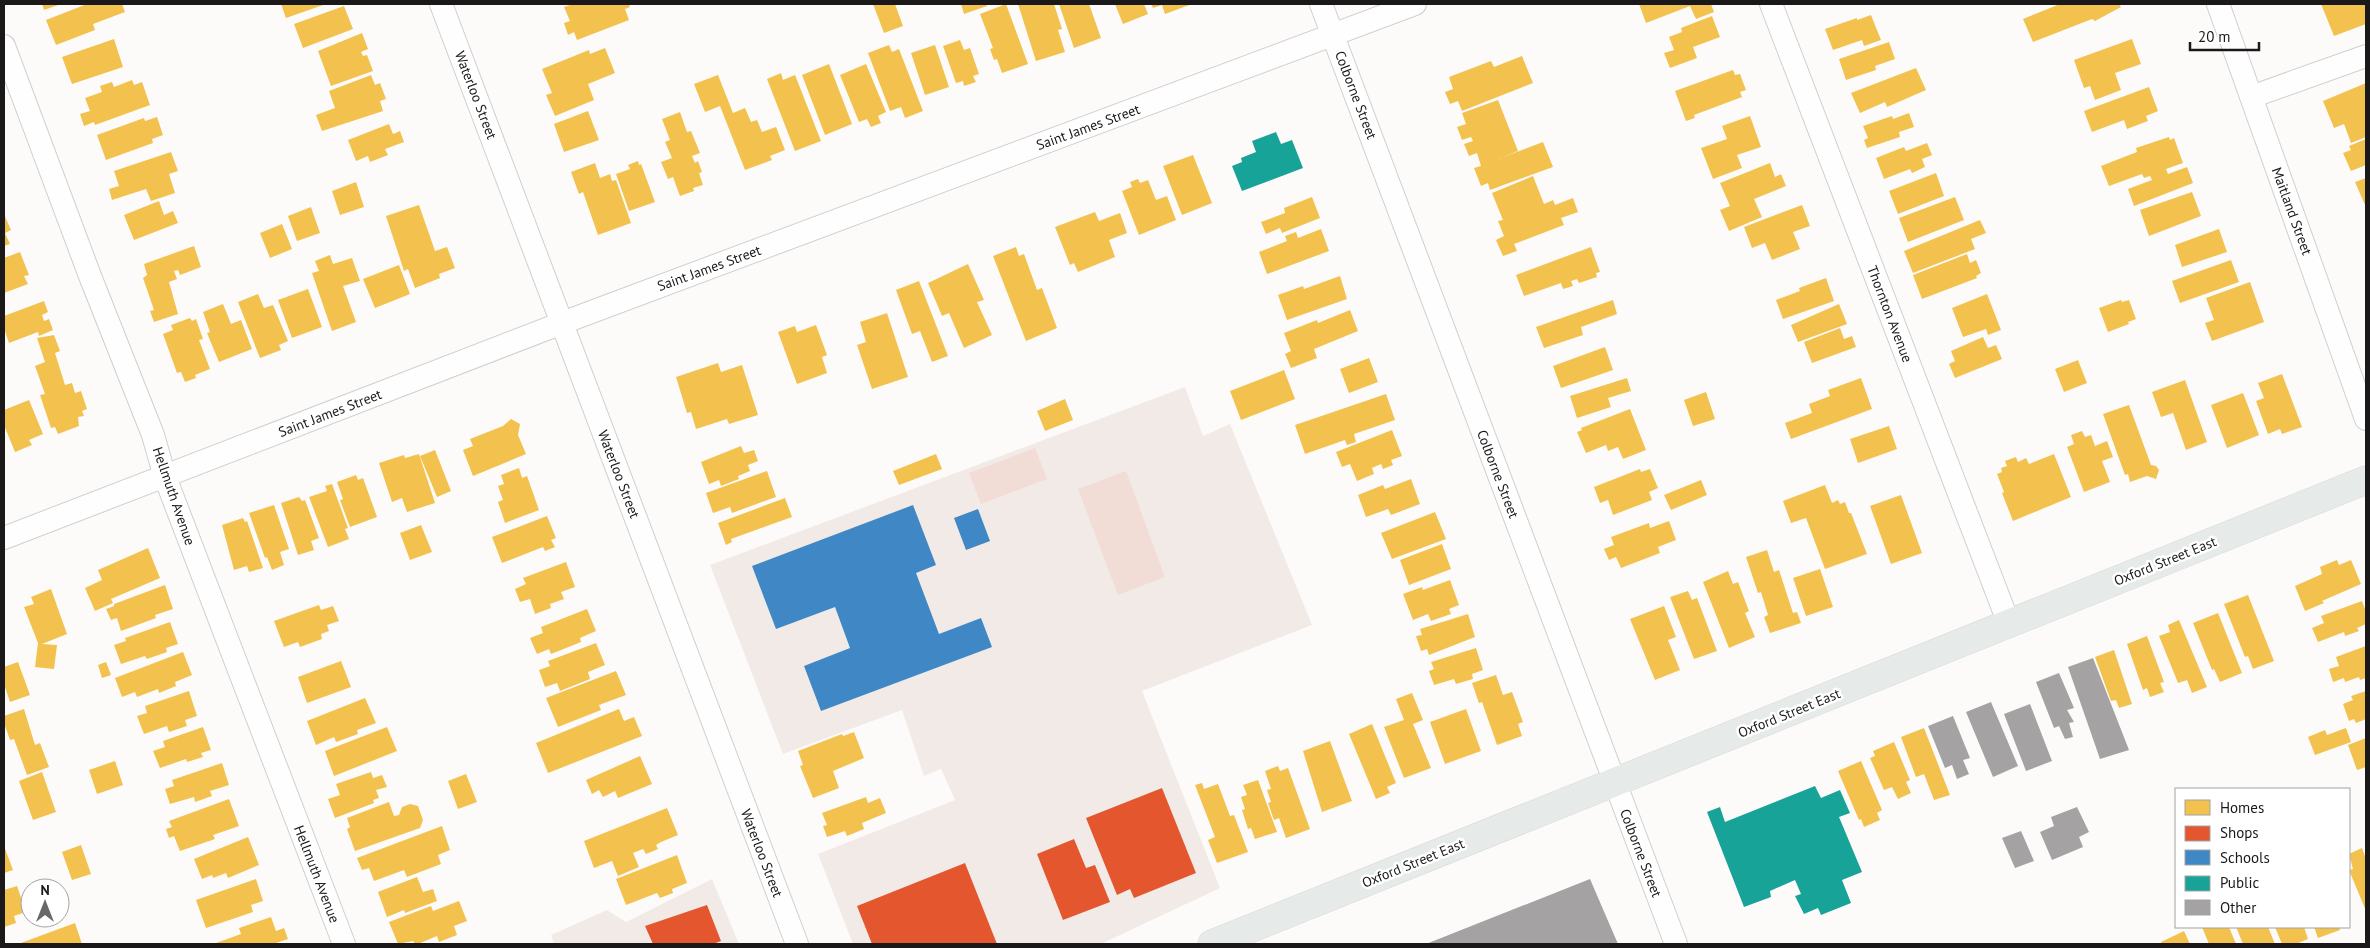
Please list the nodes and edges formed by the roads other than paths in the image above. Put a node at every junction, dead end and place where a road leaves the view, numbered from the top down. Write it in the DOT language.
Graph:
graph roads {
  1 [pos="441,4"];
  2 [pos="1321,4"];
  3 [pos="1415,4"];
  4 [pos="1772,4"];
  5 [pos="2218,4"];
  6 [pos="1333,35"];
  7 [pos="4,46"];
  8 [pos="2366,56"];
  9 [pos="2252,96"];
  10 [pos="562,323"];
  11 [pos="2366,419"];
  12 [pos="165,478"];
  13 [pos="2366,480"];
  14 [pos="4,538"];
  15 [pos="2009,624"];
  16 [pos="1615,782"];
  17 [pos="344,944"];
  18 [pos="797,944"];
  19 [pos="1212,944"];
  20 [pos="1676,944"];
  1 -- 10 [label="street, Waterloo Street"];
  2 -- 6 [label="street, Colborne Street"];
  3 -- 6 [label="street, Saint James Street"];
  4 -- 15 [label="street, Thornton Avenue"];
  5 -- 9 [label="street, Maitland Street"];
  6 -- 10 [label="street, Saint James Street"];
  6 -- 16 [label="street, Colborne Street"];
  7 -- 12 [label="street, Hellmuth Avenue"];
  8 -- 9 [label="street"];
  9 -- 11 [label="street, Maitland Street"];
  10 -- 12 [label="street, Saint James Street"];
  10 -- 18 [label="street, Waterloo Street"];
  12 -- 14 [label="street, Saint James Street"];
  12 -- 17 [label="street, Hellmuth Avenue"];
  13 -- 15 [label="main road, Oxford Street East"];
  15 -- 16 [label="main road, Oxford Street East"];
  16 -- 19 [label="main road, Oxford Street East"];
  16 -- 20 [label="street, Colborne Street"];
}
